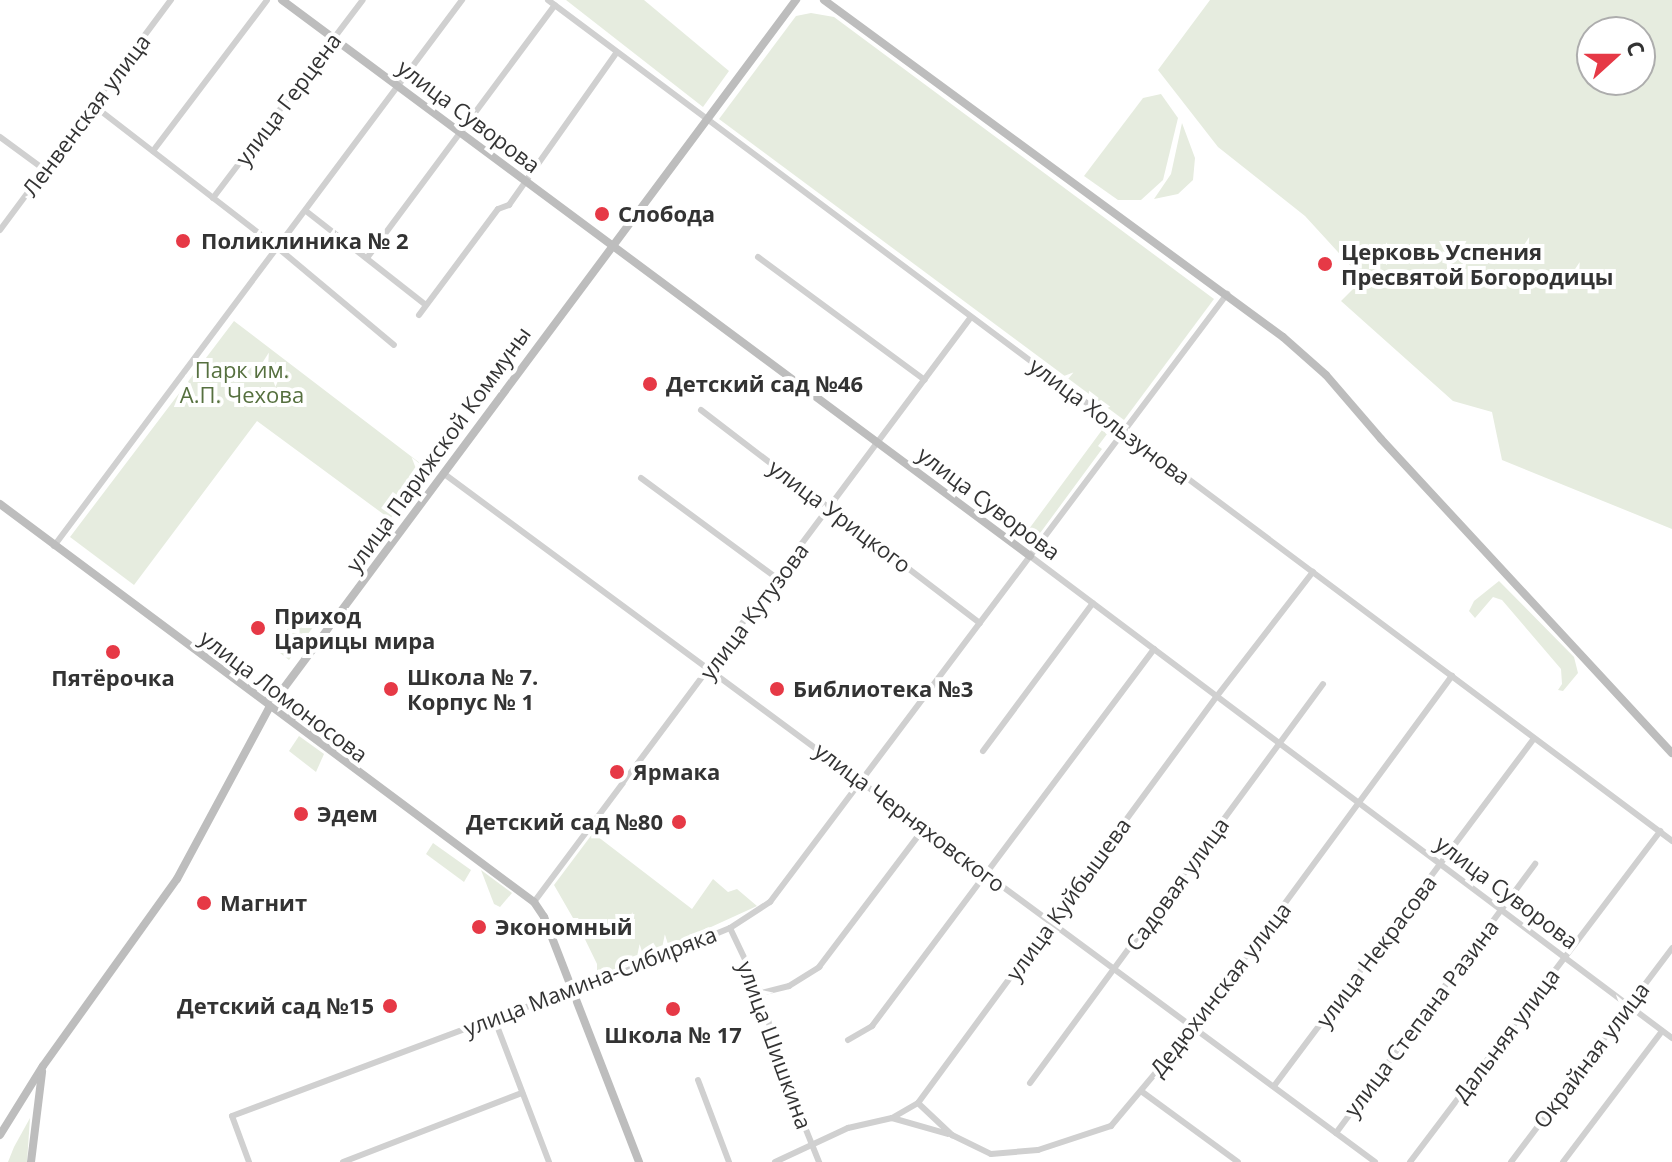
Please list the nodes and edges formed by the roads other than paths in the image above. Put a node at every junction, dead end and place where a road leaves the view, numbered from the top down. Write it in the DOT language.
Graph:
graph roads {
  1 [pos="171,0"];
  2 [pos="267,0"];
  3 [pos="282,0"];
  4 [pos="363,0"];
  5 [pos="462,0"];
  6 [pos="548,0"];
  7 [pos="796,0"];
  8 [pos="824,0"];
  9 [pos="555,5"];
  10 [pos="334,39"];
  11 [pos="617,52"];
  12 [pos="396,85"];
  13 [pos="93,105"];
  14 [pos="706,119"];
  15 [pos="461,133"];
  16 [pos="0,137"];
  17 [pos="153,151"];
  18 [pos="45,170"];
  19 [pos="526,181"];
  20 [pos="213,198"];
  21 [pos="306,211"];
  22 [pos="0,230"];
  23 [pos="612,244"];
  24 [pos="278,248"];
  25 [pos="758,257"];
  26 [pos="367,258"];
  27 [pos="1227,294"];
  28 [pos="426,305"];
  29 [pos="419,315"];
  30 [pos="971,317"];
  31 [pos="394,345"];
  32 [pos="925,380"];
  33 [pos="701,410"];
  34 [pos="1123,431"];
  35 [pos="880,444"];
  36 [pos="443,473"];
  37 [pos="641,478"];
  38 [pos="0,504"];
  39 [pos="831,509"];
  40 [pos="54,546"];
  41 [pos="1030,556"];
  42 [pos="1313,572"];
  43 [pos="778,579"];
  44 [pos="1093,603"];
  45 [pos="980,623"];
  46 [pos="1154,649"];
  47 [pos="710,668"];
  48 [pos="1452,676"];
  49 [pos="1323,684"];
  50 [pos="1217,696"];
  51 [pos="269,708"];
  52 [pos="1534,738"];
  53 [pos="1280,743"];
  54 [pos="983,751"];
  55 [pos="1672,753"];
  56 [pos="862,781"];
  57 [pos="1361,804"];
  58 [pos="925,827"];
  59 [pos="1660,831"];
  60 [pos="1672,841"];
  61 [pos="1440,864"];
  62 [pos="1535,864"];
  63 [pos="986,873"];
  64 [pos="534,902"];
  65 [pos="1501,910"];
  66 [pos="1051,922"];
  67 [pos="730,928"];
  68 [pos="1672,948"];
  69 [pos="1565,958"];
  70 [pos="1114,968"];
  71 [pos="573,989"];
  72 [pos="761,993"];
  73 [pos="1629,1006"];
  74 [pos="494,1018"];
  75 [pos="1194,1027"];
  76 [pos="1662,1031"];
  77 [pos="1672,1038"];
  78 [pos="848,1040"];
  79 [pos="43,1066"];
  80 [pos="698,1080"];
  81 [pos="1030,1083"];
  82 [pos="1274,1086"];
  83 [pos="1141,1091"];
  84 [pos="522,1093"];
  85 [pos="918,1103"];
  86 [pos="892,1118"];
  87 [pos="1336,1133"];
  88 [pos="0,1135"];
  89 [pos="952,1135"];
  90 [pos="811,1147"];
  91 [pos="31,1162"];
  92 [pos="249,1162"];
  93 [pos="343,1162"];
  94 [pos="549,1162"];
  95 [pos="639,1162"];
  96 [pos="729,1162"];
  97 [pos="775,1162"];
  98 [pos="819,1162"];
  99 [pos="1238,1162"];
  100 [pos="1375,1162"];
  101 [pos="1410,1162"];
  102 [pos="1511,1162"];
  103 [pos="1563,1162"];
  1 -- 13 [label="street, Ленвенская улица"];
  2 -- 17 [label="street"];
  3 -- 10 [label="main road, улица Суворова"];
  4 -- 10 [label="street, улица Герцена"];
  5 -- 12 [label="street"];
  6 -- 9 [label="street, улица Хользунова"];
  7 -- 14 [label="main road, улица Парижской Коммуны"];
  8 -- 27 [label="main road"];
  9 -- 11 [label="street, улица Хользунова"];
  9 -- 15 [label="street"];
  10 -- 12 [label="main road, улица Суворова"];
  10 -- 20 [label="street, улица Герцена"];
  11 -- 14 [label="street, улица Хользунова"];
  11 -- 19 [label="street"];
  12 -- 15 [label="main road, улица Суворова"];
  12 -- 21 [label="street"];
  13 -- 17 [label="street"];
  13 -- 18 [label="street, Ленвенская улица"];
  14 -- 23 [label="main road, улица Парижской Коммуны"];
  14 -- 30 [label="street, улица Хользунова"];
  15 -- 19 [label="main road, улица Суворова"];
  15 -- 26 [label="street"];
  16 -- 18 [label="street"];
  17 -- 20 [label="street"];
  18 -- 22 [label="street, Ленвенская улица"];
  19 -- 23 [label="main road, улица Суворова"];
  19 -- 28 [label="street"];
  20 -- 24 [label="street"];
  21 -- 24 [label="street"];
  21 -- 26 [label="street"];
  23 -- 35 [label="main road, улица Суворова"];
  23 -- 36 [label="main road, улица Парижской Коммуны"];
  24 -- 31 [label="street"];
  24 -- 40 [label="street"];
  25 -- 32 [label="street"];
  26 -- 28 [label="street"];
  27 -- 34 [label="street, улица Мамина-Сибиряка"];
  27 -- 55 [label="main road"];
  28 -- 29 [label="street"];
  30 -- 32 [label="street, улица Кутузова"];
  30 -- 34 [label="street, улица Хользунова"];
  32 -- 35 [label="street, улица Кутузова"];
  33 -- 39 [label="street, улица Урицкого"];
  34 -- 41 [label="street, улица Мамина-Сибиряка"];
  34 -- 42 [label="street, улица Хользунова"];
  35 -- 39 [label="street, улица Кутузова"];
  35 -- 41 [label="main road, улица Суворова"];
  36 -- 47 [label="street, улица Черняховского"];
  36 -- 51 [label="main road, улица Парижской Коммуны"];
  37 -- 43 [label="street"];
  38 -- 40 [label="main road, улица Ломоносова"];
  39 -- 43 [label="street, улица Кутузова"];
  39 -- 45 [label="street, улица Урицкого"];
  40 -- 51 [label="main road, улица Ломоносова"];
  41 -- 44 [label="street, улица Суворова"];
  41 -- 45 [label="street, улица Мамина-Сибиряка"];
  42 -- 48 [label="street, улица Хользунова"];
  42 -- 50 [label="street, улица Куйбышева"];
  43 -- 47 [label="street, улица Кутузова"];
  44 -- 46 [label="street, улица Суворова"];
  44 -- 54 [label="street"];
  45 -- 56 [label="street, улица Мамина-Сибиряка"];
  46 -- 50 [label="street, улица Суворова"];
  46 -- 63 [label="street"];
  47 -- 56 [label="street, улица Черняховского"];
  47 -- 64 [label="street, улица Кутузова"];
  48 -- 52 [label="street, улица Хользунова"];
  48 -- 57 [label="street, Дедюхинская улица"];
  49 -- 53 [label="street, Садовая улица"];
  50 -- 53 [label="street, улица Суворова"];
  50 -- 66 [label="street, улица Куйбышева"];
  51 -- 64 [label="main road, улица Ломоносова"];
  51 -- 79 [label="main road, улица Парижской Коммуны"];
  52 -- 59 [label="street, улица Хользунова"];
  52 -- 61 [label="street, улица Некрасова"];
  53 -- 57 [label="street, улица Суворова"];
  53 -- 70 [label="street, Садовая улица"];
  56 -- 58 [label="street, улица Черняховского"];
  56 -- 67 [label="street, улица Мамина-Сибиряка"];
  57 -- 61 [label="street, улица Суворова"];
  57 -- 75 [label="street, Дедюхинская улица"];
  58 -- 63 [label="street, улица Черняховского"];
  58 -- 72 [label="street"];
  59 -- 60 [label="street, улица Хользунова"];
  59 -- 69 [label="street, Дальняя улица"];
  61 -- 65 [label="street, улица Суворова"];
  61 -- 82 [label="street, улица Некрасова"];
  62 -- 65 [label="street, улица Степана Разина"];
  63 -- 66 [label="street, улица Черняховского"];
  63 -- 78 [label="street"];
  64 -- 71 [label="main road, улица Ломоносова"];
  65 -- 69 [label="street, улица Суворова"];
  65 -- 87 [label="street, улица Степана Разина"];
  66 -- 70 [label="street, улица Черняховского"];
  66 -- 85 [label="street, улица Куйбышева"];
  67 -- 71 [label="street, улица Мамина-Сибиряка"];
  67 -- 72 [label="street, улица Шишкина"];
  68 -- 73 [label="street, Окрайная улица"];
  69 -- 73 [label="street, улица Суворова"];
  69 -- 101 [label="street, Дальняя улица"];
  70 -- 75 [label="street, улица Черняховского"];
  70 -- 81 [label="street, Садовая улица"];
  71 -- 74 [label="street, улица Мамина-Сибиряка"];
  71 -- 95 [label="main road, улица Ломоносова"];
  72 -- 90 [label="street, улица Шишкина"];
  73 -- 76 [label="street, улица Суворова"];
  73 -- 102 [label="street, Окрайная улица"];
  74 -- 84 [label="street"];
  74 -- 92 [label="street, улица Мамина-Сибиряка"];
  75 -- 82 [label="street, улица Черняховского"];
  75 -- 83 [label="street, Дедюхинская улица"];
  76 -- 77 [label="street, улица Суворова"];
  76 -- 103 [label="street"];
  79 -- 88 [label="main road, улица Парижской Коммуны"];
  79 -- 91 [label="main road"];
  80 -- 96 [label="street"];
  82 -- 87 [label="street, улица Черняховского"];
  83 -- 89 [label="street, Дедюхинская улица"];
  83 -- 99 [label="street"];
  84 -- 93 [label="street"];
  84 -- 94 [label="street"];
  85 -- 86 [label="street, улица Куйбышева"];
  85 -- 89 [label="street, Дедюхинская улица"];
  86 -- 89 [label="street"];
  86 -- 90 [label="street, улица Куйбышева"];
  87 -- 100 [label="street, улица Черняховского"];
  90 -- 97 [label="street, улица Куйбышева"];
  90 -- 98 [label="street, улица Шишкина"];
}
